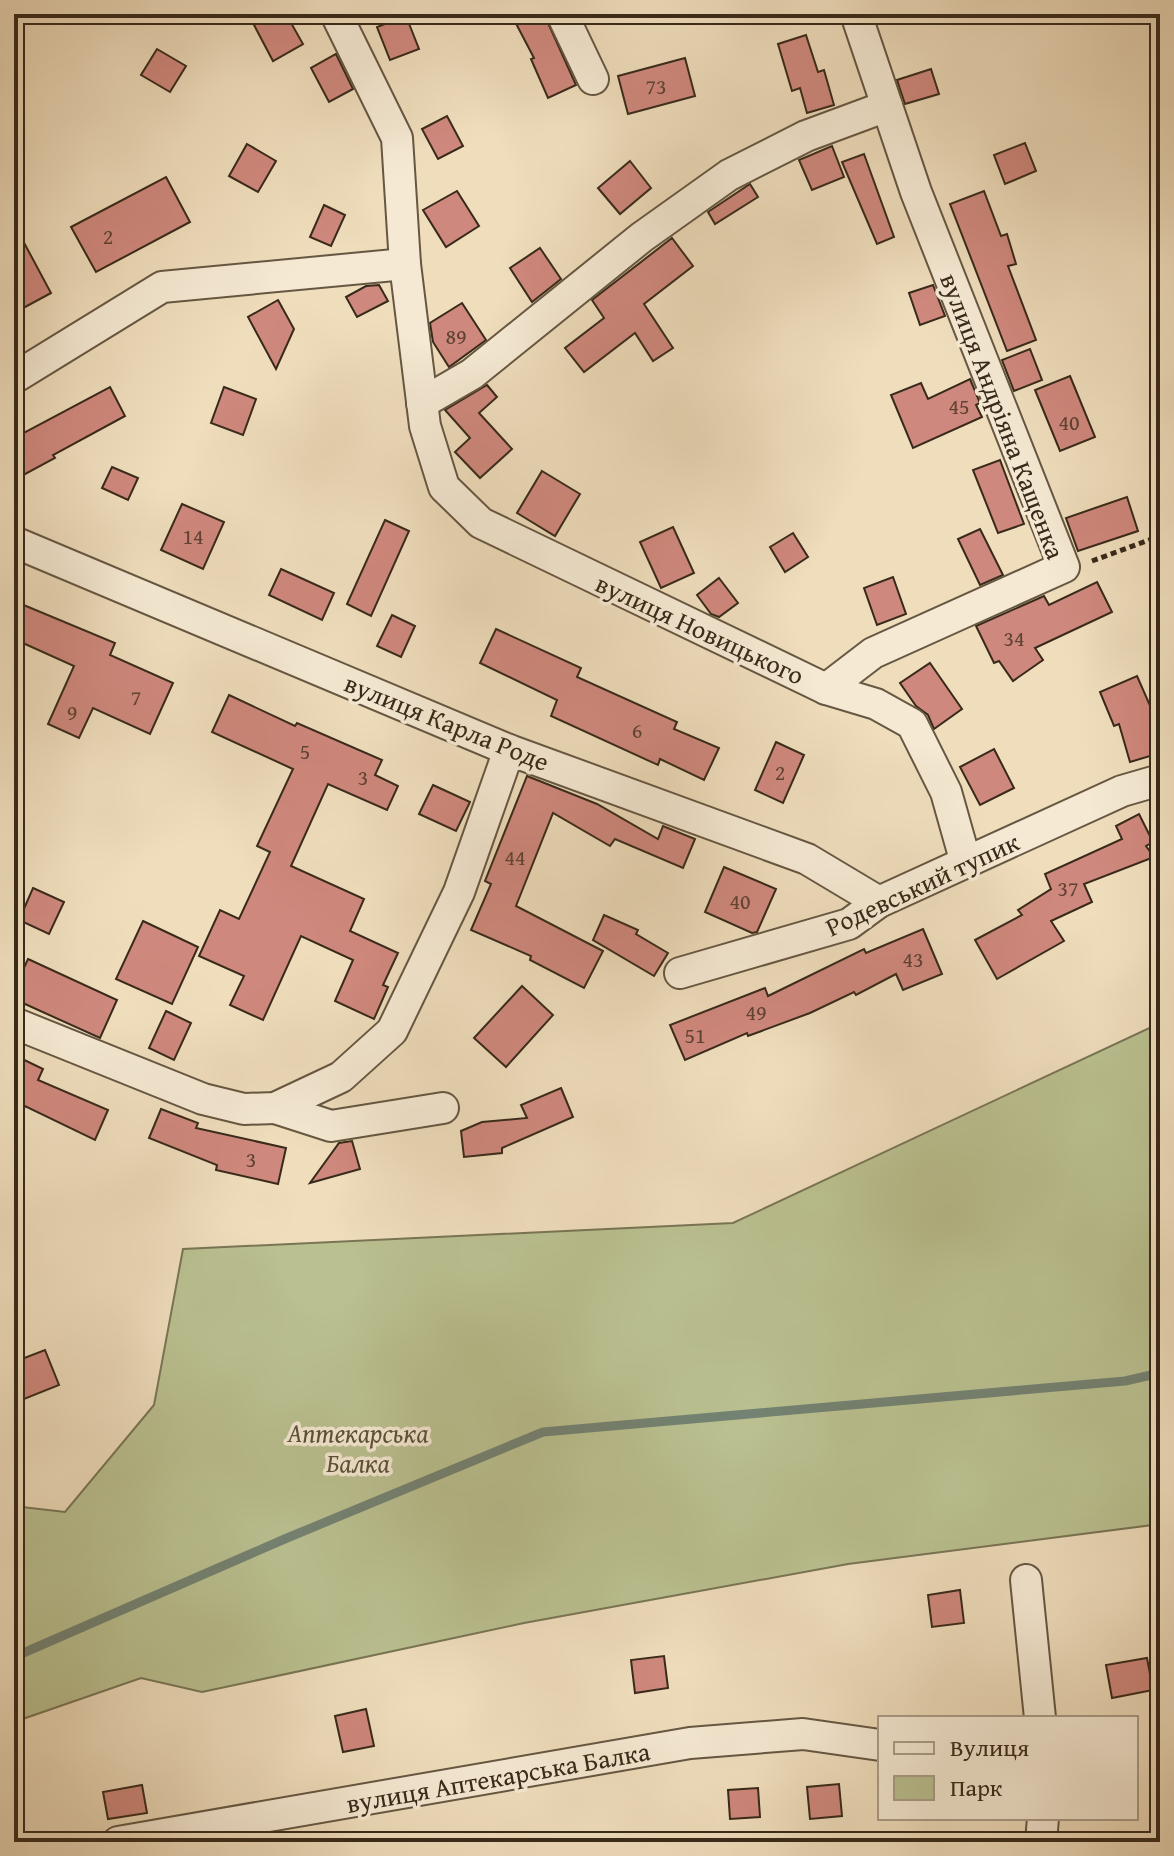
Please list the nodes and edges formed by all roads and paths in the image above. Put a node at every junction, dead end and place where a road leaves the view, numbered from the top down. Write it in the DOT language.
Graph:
graph roads {
  1 [pos="336,14"];
  2 [pos="562,14"];
  3 [pos="856,14"];
  4 [pos="593,79"];
  5 [pos="887,106"];
  6 [pos="405,264"];
  7 [pos="14,378"];
  8 [pos="422,403"];
  9 [pos="1160,536"];
  10 [pos="14,542"];
  11 [pos="1064,567"];
  12 [pos="826,689"];
  13 [pos="509,750"];
  14 [pos="1160,780"];
  15 [pos="966,863"];
  16 [pos="879,902"];
  17 [pos="680,973"];
  18 [pos="14,1023"];
  19 [pos="275,1108"];
  20 [pos="443,1108"];
  21 [pos="1026,1580"];
  22 [pos="1040,1716"];
  23 [pos="878,1745"];
  24 [pos="1043,1820"];
  25 [pos="118,1842"];
  26 [pos="1041,1842"];
  1 -- 6 [label="street, вулиця Новицького"];
  2 -- 4 [label="street"];
  3 -- 5 [label="street, вулиця Андріяна Кащенка"];
  5 -- 8 [label="street"];
  5 -- 11 [label="street, вулиця Андріяна Кащенка"];
  6 -- 7 [label="street"];
  6 -- 8 [label="street, вулиця Новицького"];
  8 -- 12 [label="street, вулиця Новицького"];
  9 -- 11 [label="path"];
  10 -- 13 [label="street, вулиця Карла Роде"];
  11 -- 12 [label="street, вулиця Андріяна Кащенка"];
  12 -- 15 [label="street, вулиця Новицького"];
  13 -- 16 [label="street, вулиця Карла Роде"];
  13 -- 19 [label="street"];
  14 -- 15 [label="street, Родевський тупик"];
  15 -- 16 [label="street, Родевський тупик"];
  16 -- 17 [label="street, Родевський тупик"];
  18 -- 19 [label="street"];
  19 -- 20 [label="street"];
  21 -- 22 [label="street"];
  23 -- 25 [label="street, вулиця Аптекарська Балка"];
  24 -- 26 [label="street"];
}
